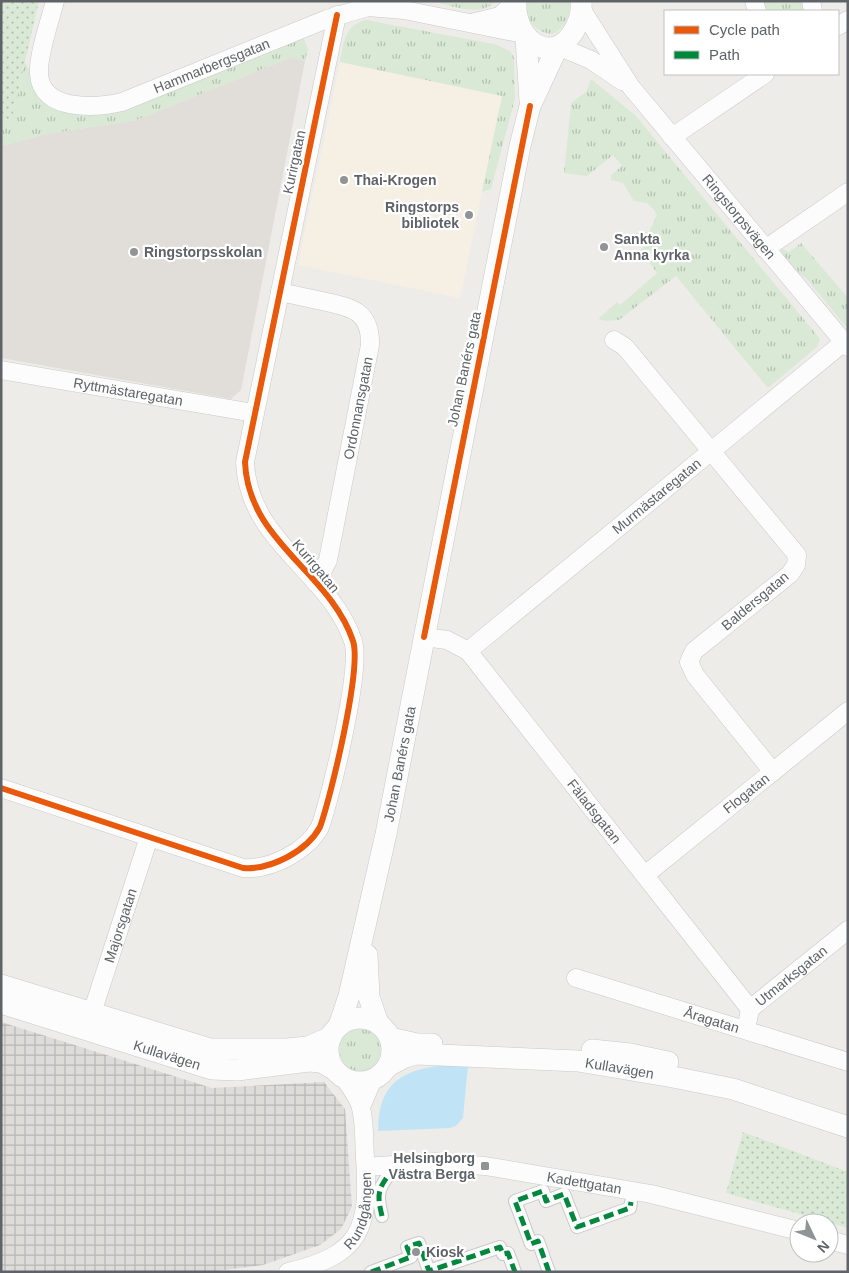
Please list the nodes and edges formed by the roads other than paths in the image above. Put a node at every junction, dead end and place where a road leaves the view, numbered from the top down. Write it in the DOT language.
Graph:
graph roads {
  1 [pos="54,1"];
  2 [pos="516,1"];
  3 [pos="581,4"];
  4 [pos="337,15"];
  5 [pos="470,23"];
  6 [pos="525,36"];
  7 [pos="558,47"];
  8 [pos="764,75"];
  9 [pos="631,87"];
  10 [pos="530,106"];
  11 [pos="672,137"];
  12 [pos="848,192"];
  13 [pos="765,248"];
  14 [pos="280,292"];
  15 [pos="614,340"];
  16 [pos="846,344"];
  17 [pos="1,370"];
  18 [pos="254,413"];
  19 [pos="712,450"];
  20 [pos="316,583"];
  21 [pos="424,637"];
  22 [pos="468,651"];
  23 [pos="848,711"];
  24 [pos="773,772"];
  25 [pos="1,788"];
  26 [pos="148,837"];
  27 [pos="645,875"];
  28 [pos="374,894"];
  29 [pos="848,930"];
  30 [pos="576,978"];
  31 [pos="1,985"];
  32 [pos="1,1003"];
  33 [pos="750,1010"];
  34 [pos="92,1013"];
  35 [pos="746,1030"];
  36 [pos="384,1031"];
  37 [pos="335,1032"];
  38 [pos="848,1062"];
  39 [pos="381,1073"];
  40 [pos="340,1074"];
  41 [pos="361,1107"];
  42 [pos="848,1115"];
  43 [pos="848,1127"];
  44 [pos="366,1167"];
  45 [pos="388,1176"];
  46 [pos="631,1202"];
  47 [pos="382,1216"];
  48 [pos="789,1228"];
  49 [pos="288,1272"];
  50 [pos="371,1272"];
  51 [pos="514,1272"];
  52 [pos="549,1272"];
  1 -- 4 [label="street, Hammarbergsgatan"];
  2 -- 5 [label="street, Hammarbergsgatan"];
  2 -- 6 [label="street, Johan Banérs gata"];
  3 -- 7 [label="street, Johan Banérs gata"];
  3 -- 9 [label="street, Ringstorpsvägen"];
  4 -- 5 [label="street, Hammarbergsgatan"];
  4 -- 14 [label="street, Kurirgatan"];
  5 -- 6 [label="street, Hammarbergsgatan"];
  6 -- 7 [label="street"];
  6 -- 10 [label="street, Johan Banérs gata"];
  7 -- 9 [label="street, Ringstorpsvägen"];
  7 -- 10 [label="street, Johan Banérs gata"];
  8 -- 11 [label="street"];
  9 -- 11 [label="street, Ringstorpsvägen"];
  10 -- 21 [label="street, Johan Banérs gata"];
  11 -- 13 [label="street, Ringstorpsvägen"];
  12 -- 13 [label="street"];
  13 -- 16 [label="street, Ringstorpsvägen"];
  14 -- 18 [label="street, Kurirgatan"];
  14 -- 20 [label="street, Ordonnansgatan"];
  15 -- 19 [label="street, Baldersgatan"];
  16 -- 19 [label="street, Murmästaregatan"];
  17 -- 18 [label="street, Ryttmästaregatan"];
  18 -- 20 [label="street, Kurirgatan"];
  19 -- 22 [label="street, Murmästaregatan"];
  19 -- 24 [label="street, Baldersgatan"];
  20 -- 26 [label="street, Kurirgatan"];
  21 -- 22 [label="street, Fäladsgatan"];
  21 -- 28 [label="street, Johan Banérs gata"];
  22 -- 27 [label="street, Fäladsgatan"];
  23 -- 24 [label="street, Flogatan"];
  24 -- 27 [label="street, Flogatan"];
  25 -- 26 [label="street, Kurirgatan"];
  26 -- 34 [label="street, Majorsgatan"];
  27 -- 33 [label="street, Fäladsgatan"];
  28 -- 36 [label="street, Johan Banérs gata"];
  28 -- 37 [label="street, Johan Banérs gata"];
  29 -- 33 [label="street, Utmarksgatan"];
  30 -- 35 [label="street, Åragatan"];
  31 -- 34 [label="street, Kullavägen"];
  32 -- 40 [label="street, Kullavägen"];
  33 -- 35 [label="street, Utmarksgatan"];
  34 -- 37 [label="street, Kullavägen"];
  35 -- 38 [label="street, Åragatan"];
  36 -- 37 [label="street"];
  36 -- 39 [label="street"];
  36 -- 42 [label="street, Kullavägen"];
  37 -- 40 [label="street"];
  39 -- 40 [label="street"];
  39 -- 41 [label="street, Rundgången"];
  39 -- 43 [label="street, Kullavägen"];
  40 -- 41 [label="street, Rundgången"];
  41 -- 44 [label="street, Rundgången"];
  44 -- 48 [label="street, Kadettgatan"];
  44 -- 49 [label="street, Rundgången"];
  45 -- 47 [label="street"];
  46 -- 52 [label="street"];
  50 -- 51 [label="street"];
}
